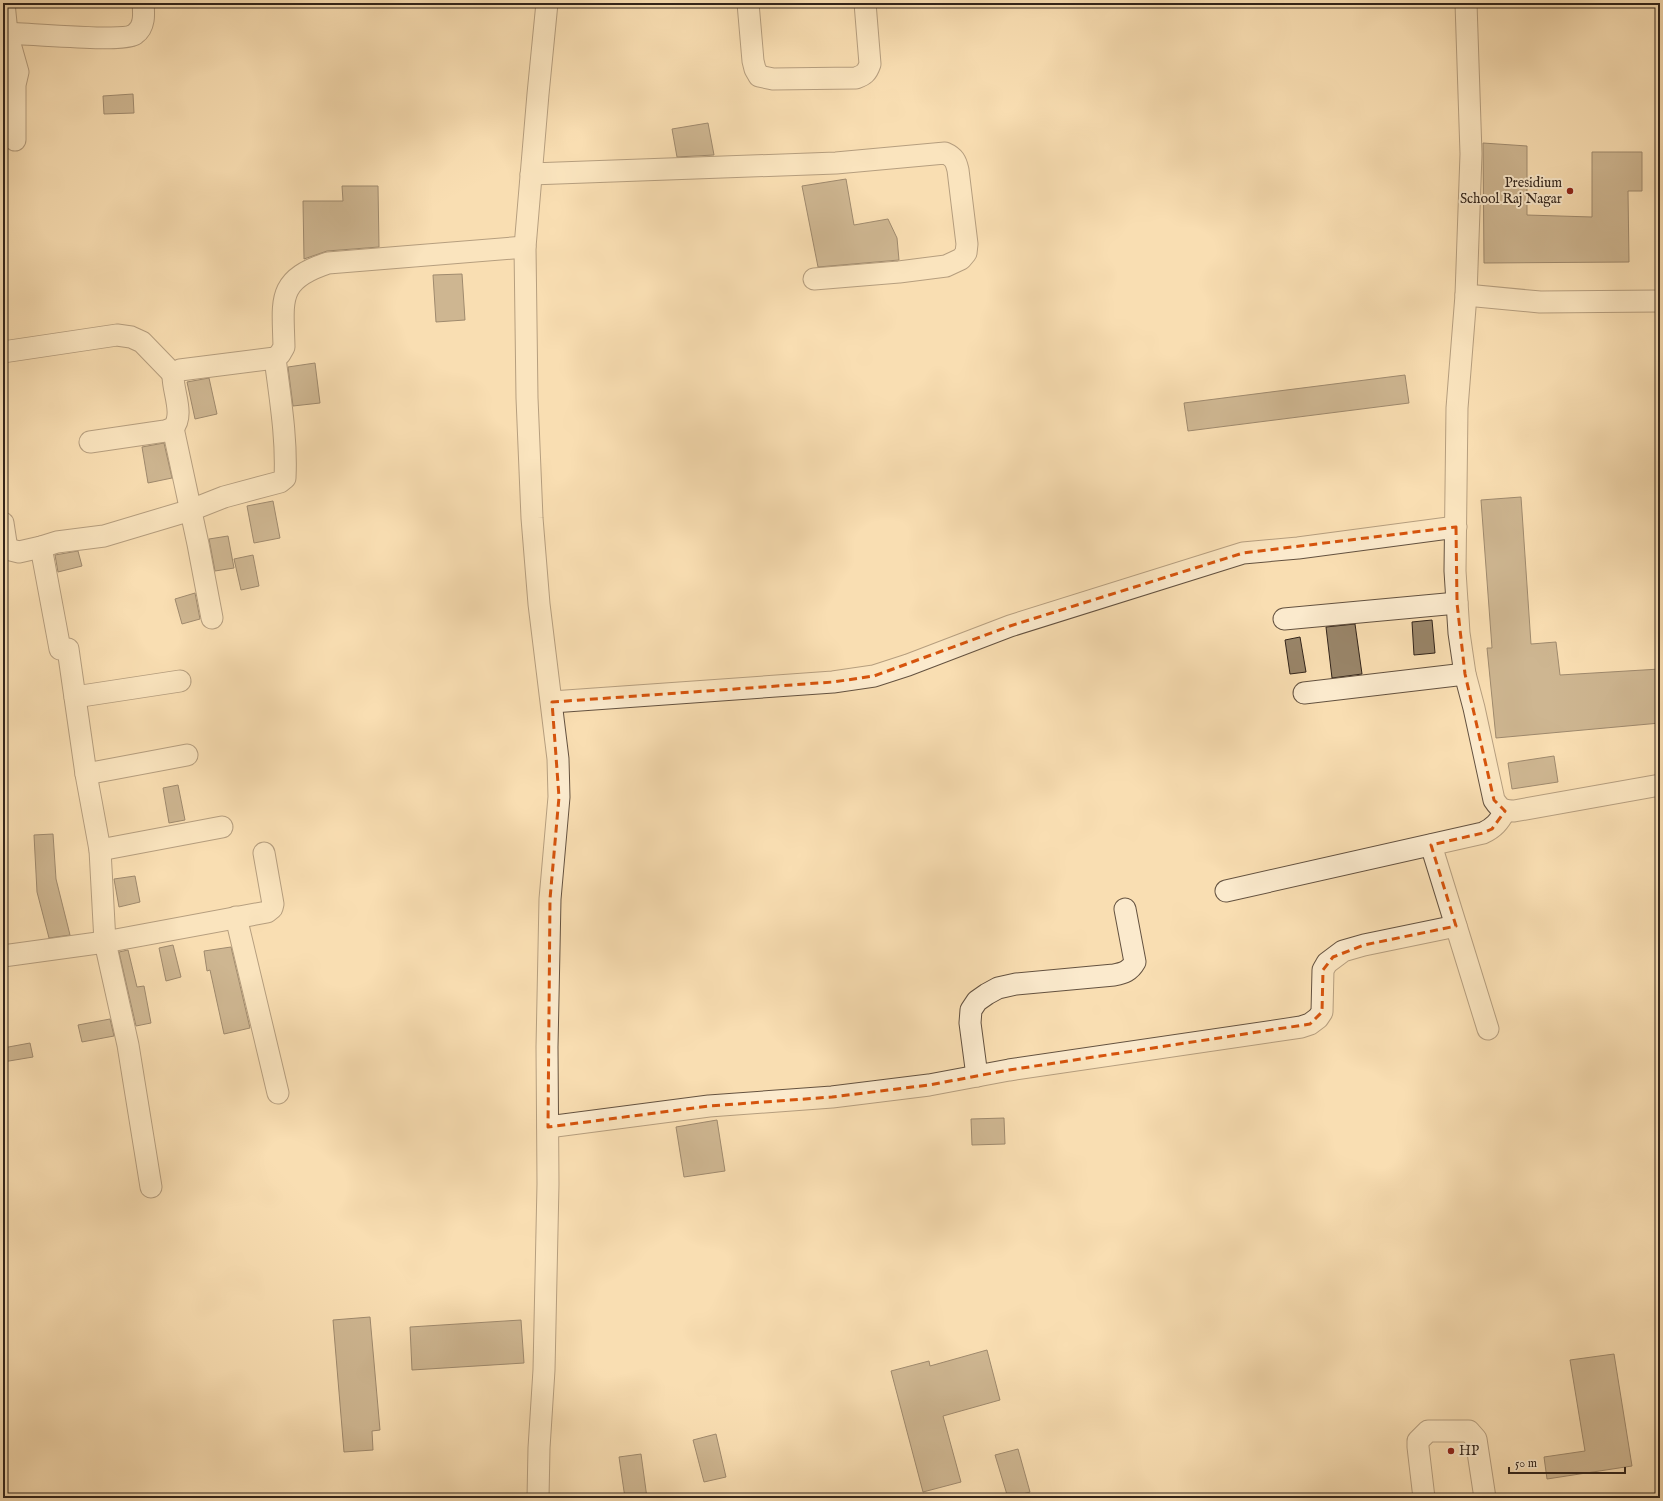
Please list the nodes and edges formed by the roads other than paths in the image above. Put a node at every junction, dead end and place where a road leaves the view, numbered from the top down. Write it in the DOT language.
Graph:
graph roads {
  1 [pos="4,3"];
  2 [pos="143,3"];
  3 [pos="547,3"];
  4 [pos="748,3"];
  5 [pos="865,3"];
  6 [pos="1466,3"];
  7 [pos="5,34"];
  8 [pos="15,140"];
  9 [pos="531,174"];
  10 [pos="525,247"];
  11 [pos="814,279"];
  12 [pos="1466,295"];
  13 [pos="1660,301"];
  14 [pos="3,352"];
  15 [pos="275,358"];
  16 [pos="173,374"];
  17 [pos="173,428"];
  18 [pos="90,442"];
  19 [pos="191,510"];
  20 [pos="3,523"];
  21 [pos="1456,527"];
  22 [pos="41,548"];
  23 [pos="5,549"];
  24 [pos="1457,603"];
  25 [pos="212,618"];
  26 [pos="1284,620"];
  27 [pos="1465,674"];
  28 [pos="180,681"];
  29 [pos="1304,694"];
  30 [pos="75,697"];
  31 [pos="552,702"];
  32 [pos="187,755"];
  33 [pos="86,774"];
  34 [pos="1660,785"];
  35 [pos="1505,811"];
  36 [pos="222,827"];
  37 [pos="1431,845"];
  38 [pos="100,850"];
  39 [pos="264,853"];
  40 [pos="1226,891"];
  41 [pos="1125,909"];
  42 [pos="236,917"];
  43 [pos="1456,926"];
  44 [pos="105,942"];
  45 [pos="3,956"];
  46 [pos="1488,1029"];
  47 [pos="977,1076"];
  48 [pos="278,1093"];
  49 [pos="548,1127"];
  50 [pos="152,1187"];
  51 [pos="538,1498"];
  52 [pos="1424,1498"];
  53 [pos="1485,1498"];
  1 -- 7 [label="street"];
  2 -- 7 [label="street"];
  3 -- 9 [label="street"];
  4 -- 5 [label="street"];
  6 -- 12 [label="street"];
  7 -- 8 [label="street"];
  9 -- 10 [label="street"];
  9 -- 11 [label="street"];
  10 -- 15 [label="street"];
  10 -- 31 [label="street"];
  12 -- 13 [label="street"];
  12 -- 21 [label="street"];
  14 -- 16 [label="street"];
  15 -- 16 [label="street"];
  15 -- 19 [label="street"];
  16 -- 17 [label="street"];
  17 -- 18 [label="street"];
  17 -- 19 [label="street"];
  19 -- 22 [label="street"];
  19 -- 25 [label="street"];
  20 -- 23 [label="street"];
  21 -- 24 [label="street"];
  21 -- 31 [label="street"];
  22 -- 23 [label="street"];
  22 -- 30 [label="street"];
  24 -- 26 [label="street"];
  24 -- 27 [label="street"];
  27 -- 29 [label="street"];
  27 -- 35 [label="street"];
  28 -- 30 [label="street"];
  30 -- 33 [label="street"];
  31 -- 49 [label="street"];
  32 -- 33 [label="street"];
  33 -- 38 [label="street"];
  34 -- 35 [label="street"];
  35 -- 37 [label="street"];
  36 -- 38 [label="street"];
  37 -- 40 [label="street"];
  37 -- 43 [label="street"];
  38 -- 44 [label="street"];
  39 -- 42 [label="street"];
  41 -- 47 [label="street"];
  42 -- 44 [label="street"];
  42 -- 48 [label="street"];
  43 -- 46 [label="street"];
  43 -- 47 [label="street"];
  44 -- 45 [label="street"];
  44 -- 50 [label="street"];
  47 -- 49 [label="street"];
  49 -- 51 [label="street"];
  52 -- 53 [label="street"];
}
